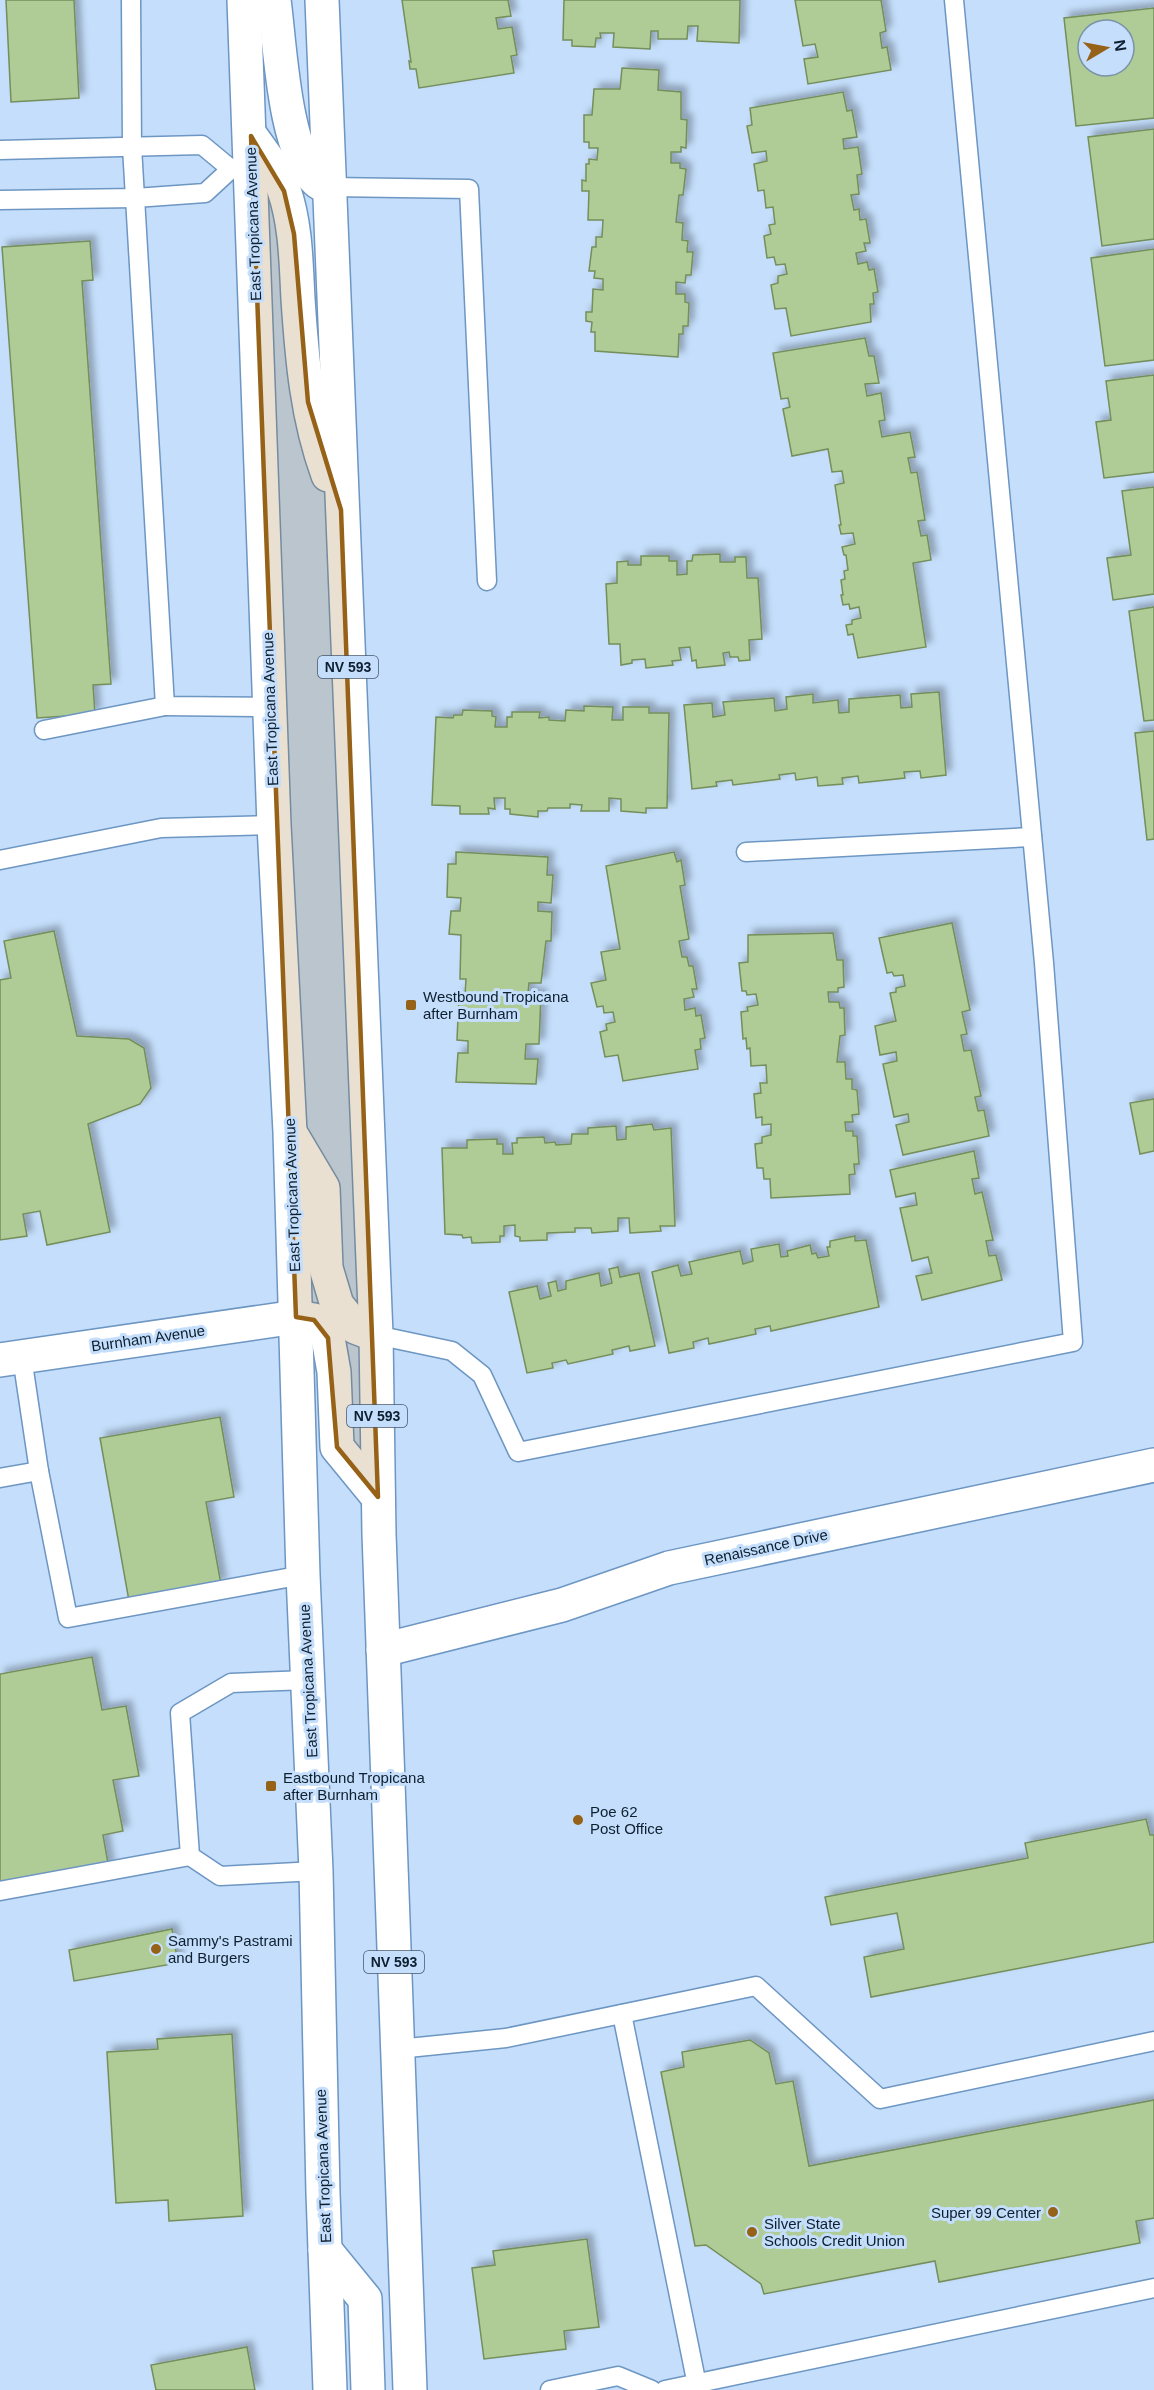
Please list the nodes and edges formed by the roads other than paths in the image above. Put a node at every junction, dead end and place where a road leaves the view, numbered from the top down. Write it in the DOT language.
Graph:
graph roads {
  1 [pos="131,0"];
  2 [pos="244,0"];
  3 [pos="274,0"];
  4 [pos="322,0"];
  5 [pos="954,0"];
  6 [pos="251,136"];
  7 [pos="132,147"];
  8 [pos="0,150"];
  9 [pos="241,169"];
  10 [pos="330,187"];
  11 [pos="135,198"];
  12 [pos="0,200"];
  13 [pos="341,510"];
  14 [pos="487,581"];
  15 [pos="165,706"];
  16 [pos="269,707"];
  17 [pos="44,730"];
  18 [pos="274,825"];
  19 [pos="1032,837"];
  20 [pos="746,852"];
  21 [pos="0,860"];
  22 [pos="290,1132"];
  23 [pos="296,1317"];
  24 [pos="376,1335"];
  25 [pos="11,1359"];
  26 [pos="1154,1465"];
  27 [pos="39,1471"];
  28 [pos="0,1478"];
  29 [pos="378,1497"];
  30 [pos="303,1575"];
  31 [pos="383,1650"];
  32 [pos="308,1680"];
  33 [pos="190,1856"];
  34 [pos="316,1871"];
  35 [pos="0,1891"];
  36 [pos="622,2014"];
  37 [pos="1154,2041"];
  38 [pos="398,2049"];
  39 [pos="325,2250"];
  40 [pos="1154,2288"];
  41 [pos="697,2386"];
  42 [pos="330,2390"];
  43 [pos="369,2390"];
  44 [pos="410,2390"];
  45 [pos="550,2390"];
  46 [pos="652,2390"];
  47 [pos="665,2390"];
  1 -- 7 [label="lane"];
  2 -- 6 [label="main road, East Tropicana Avenue"];
  3 -- 10 [label="main road"];
  4 -- 10 [label="main road, NV 593"];
  5 -- 19 [label="lane"];
  6 -- 9 [label="main road, East Tropicana Avenue"];
  6 -- 13 [label="main road"];
  7 -- 8 [label="lane"];
  7 -- 9 [label="lane"];
  7 -- 11 [label="lane"];
  9 -- 11 [label="lane"];
  9 -- 16 [label="main road, East Tropicana Avenue"];
  10 -- 13 [label="main road, NV 593"];
  10 -- 14 [label="lane"];
  11 -- 12 [label="lane"];
  11 -- 15 [label="lane"];
  13 -- 24 [label="main road, NV 593"];
  15 -- 16 [label="lane"];
  15 -- 17 [label="lane"];
  16 -- 18 [label="main road, East Tropicana Avenue"];
  18 -- 21 [label="lane"];
  18 -- 22 [label="main road, East Tropicana Avenue"];
  19 -- 20 [label="lane"];
  19 -- 24 [label="lane"];
  22 -- 23 [label="main road, East Tropicana Avenue"];
  22 -- 24 [label="main road"];
  23 -- 25 [label="main road, Burnham Avenue"];
  23 -- 29 [label="main road"];
  23 -- 30 [label="main road, East Tropicana Avenue"];
  24 -- 29 [label="main road, NV 593"];
  25 -- 27 [label="lane"];
  26 -- 31 [label="main road, Renaissance Drive"];
  27 -- 28 [label="lane"];
  27 -- 30 [label="lane"];
  29 -- 31 [label="main road, NV 593"];
  30 -- 32 [label="main road, East Tropicana Avenue"];
  31 -- 38 [label="main road, NV 593"];
  32 -- 33 [label="lane"];
  32 -- 34 [label="main road, East Tropicana Avenue"];
  33 -- 34 [label="lane"];
  33 -- 35 [label="lane"];
  34 -- 39 [label="main road, East Tropicana Avenue"];
  36 -- 37 [label="lane"];
  36 -- 38 [label="lane"];
  36 -- 41 [label="lane"];
  38 -- 44 [label="main road, NV 593"];
  39 -- 42 [label="main road, East Tropicana Avenue"];
  39 -- 43 [label="main road"];
  40 -- 41 [label="lane"];
  41 -- 47 [label="lane"];
  45 -- 46 [label="lane"];
}
